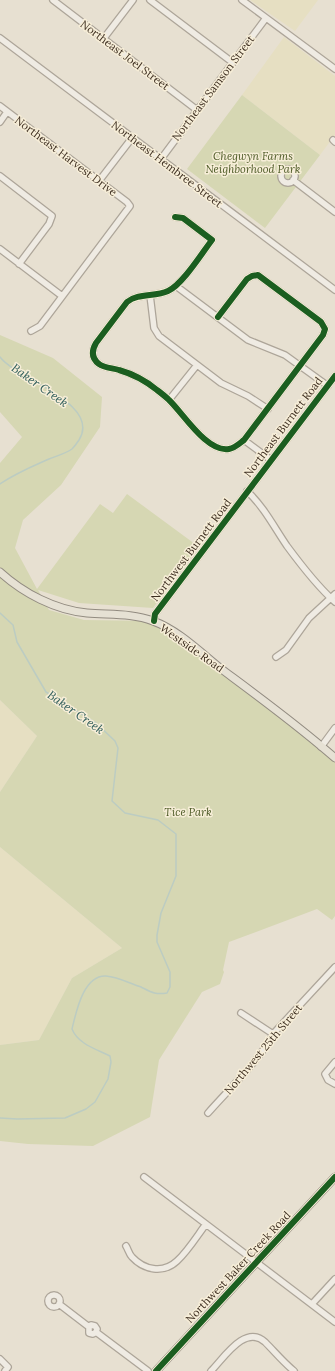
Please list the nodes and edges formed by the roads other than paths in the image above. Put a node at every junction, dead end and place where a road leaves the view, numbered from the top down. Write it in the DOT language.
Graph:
graph roads {
  1 [pos="53,0"];
  2 [pos="133,0"];
  3 [pos="150,0"];
  4 [pos="242,0"];
  5 [pos="266,18"];
  6 [pos="0,38"];
  7 [pos="104,38"];
  8 [pos="232,62"];
  9 [pos="335,69"];
  10 [pos="0,106"];
  11 [pos="197,110"];
  12 [pos="7,112"];
  13 [pos="0,122"];
  14 [pos="132,138"];
  15 [pos="161,159"];
  16 [pos="0,176"];
  17 [pos="293,180"];
  18 [pos="99,181"];
  19 [pos="335,212"];
  20 [pos="175,217"];
  21 [pos="0,249"];
  22 [pos="19,264"];
  23 [pos="176,286"];
  24 [pos="335,290"];
  25 [pos="150,295"];
  26 [pos="62,296"];
  27 [pos="218,317"];
  28 [pos="31,331"];
  29 [pos="196,365"];
  30 [pos="300,366"];
  31 [pos="335,376"];
  32 [pos="328,386"];
  33 [pos="169,400"];
  34 [pos="268,409"];
  35 [pos="244,440"];
  36 [pos="271,460"];
  37 [pos="247,491"];
  38 [pos="0,572"];
  39 [pos="333,598"];
  40 [pos="154,621"];
  41 [pos="276,657"];
  42 [pos="335,728"];
  43 [pos="321,746"];
  44 [pos="335,758"];
  45 [pos="335,967"];
  46 [pos="241,1013"];
  47 [pos="273,1034"];
  48 [pos="335,1062"];
  49 [pos="335,1084"];
  50 [pos="208,1113"];
  51 [pos="144,1177"];
  52 [pos="335,1177"];
  53 [pos="206,1224"];
  54 [pos="126,1246"];
  55 [pos="256,1263"];
  56 [pos="335,1279"];
  57 [pos="59,1304"];
  58 [pos="312,1304"];
  59 [pos="335,1322"];
  60 [pos="0,1358"];
  61 [pos="7,1369"];
  62 [pos="148,1371"];
  63 [pos="156,1371"];
  64 [pos="212,1371"];
  65 [pos="294,1371"];
  1 -- 7 [label="street, Northeast Joel Street"];
  2 -- 7 [label="street"];
  3 -- 8 [label="street"];
  4 -- 5 [label="street"];
  5 -- 8 [label="street, Northeast Samson Street"];
  5 -- 9 [label="street"];
  6 -- 14 [label="street, Northeast Hembree Street"];
  7 -- 11 [label="street, Northeast Joel Street"];
  8 -- 11 [label="street, Northeast Samson Street"];
  10 -- 12 [label="street, Northeast Harvest Drive"];
  11 -- 15 [label="street, Northeast Samson Street"];
  12 -- 13 [label="street"];
  12 -- 18 [label="street, Northeast Harvest Drive"];
  14 -- 15 [label="street, Northeast Hembree Street"];
  14 -- 18 [label="street"];
  15 -- 24 [label="street, Northeast Hembree Street"];
  16 -- 22 [label="street"];
  17 -- 19 [label="street"];
  18 -- 26 [label="street, Northeast Harvest Drive"];
  20 -- 23 [label="street"];
  21 -- 22 [label="street"];
  22 -- 26 [label="street"];
  23 -- 25 [label="street"];
  23 -- 27 [label="street"];
  25 -- 29 [label="street"];
  25 -- 33 [label="street"];
  26 -- 28 [label="street"];
  27 -- 30 [label="street"];
  27 -- 30 [label="street"];
  29 -- 33 [label="street"];
  29 -- 34 [label="street"];
  30 -- 32 [label="street"];
  30 -- 34 [label="street"];
  31 -- 32 [label="street, Northeast Burnett Road"];
  32 -- 36 [label="street, Northeast Burnett Road"];
  33 -- 35 [label="street"];
  34 -- 35 [label="street"];
  35 -- 36 [label="street"];
  36 -- 37 [label="street, Northeast Burnett Road"];
  37 -- 39 [label="street"];
  37 -- 40 [label="street, Northwest Burnett Road"];
  38 -- 40 [label="main road, Westside Road"];
  39 -- 41 [label="street"];
  40 -- 43 [label="main road, Westside Road"];
  42 -- 43 [label="street"];
  43 -- 44 [label="main road, Westside Road"];
  45 -- 47 [label="street, Northwest 25th Street"];
  46 -- 47 [label="street"];
  47 -- 50 [label="street, Northwest 25th Street"];
  48 -- 49 [label="street"];
  51 -- 53 [label="street"];
  52 -- 55 [label="main road, Northwest Baker Creek Road"];
  53 -- 54 [label="street"];
  53 -- 55 [label="street"];
  55 -- 58 [label="street"];
  55 -- 63 [label="main road, Northwest Baker Creek Road"];
  56 -- 58 [label="street"];
  57 -- 62 [label="street"];
  58 -- 59 [label="street"];
  60 -- 61 [label="street"];
  64 -- 65 [label="street"];
}
